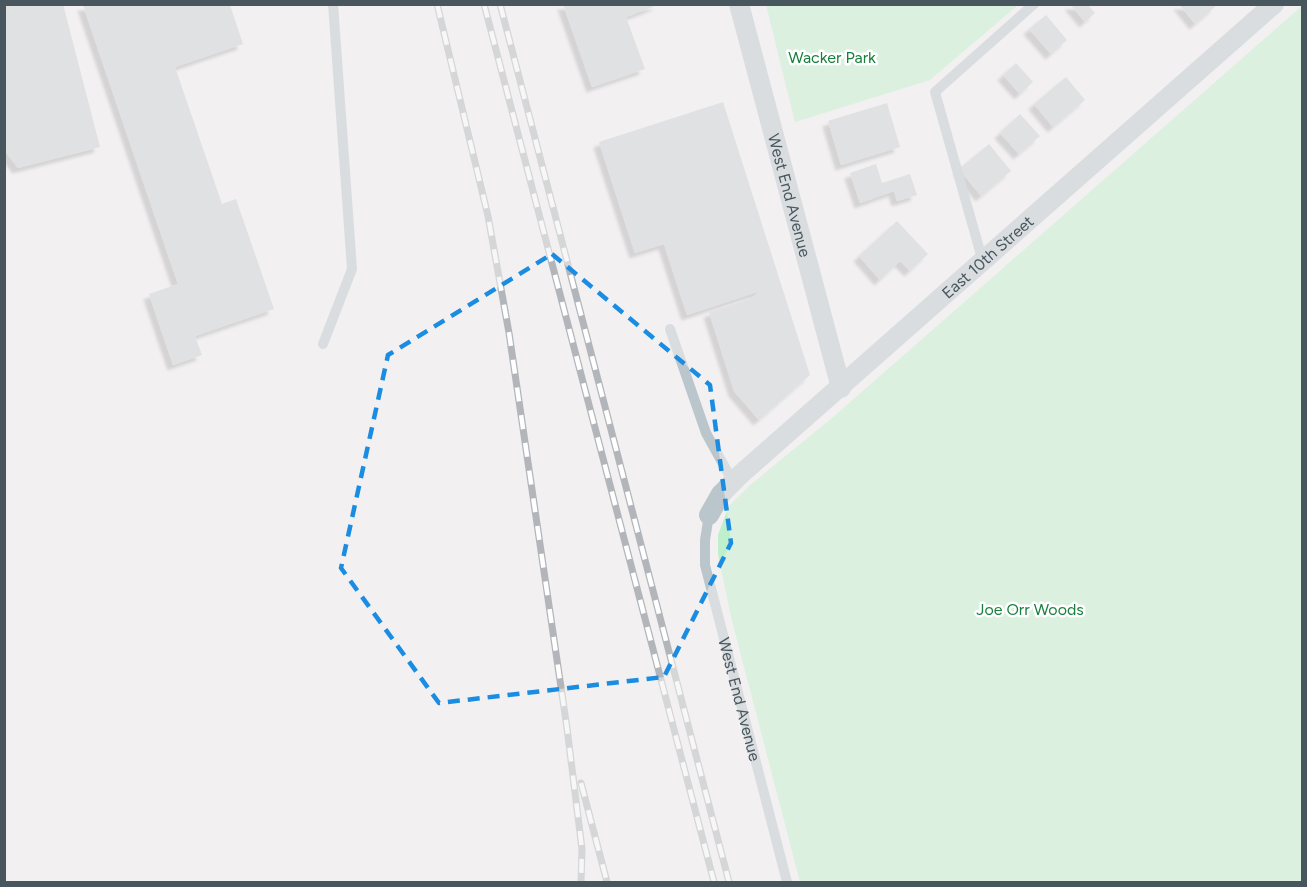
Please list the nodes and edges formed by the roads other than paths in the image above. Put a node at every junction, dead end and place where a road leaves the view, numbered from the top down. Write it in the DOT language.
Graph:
graph roads {
  1 [pos="333,4"];
  2 [pos="739,4"];
  3 [pos="1034,4"];
  4 [pos="1272,5"];
  5 [pos="983,262"];
  6 [pos="670,329"];
  7 [pos="323,344"];
  8 [pos="841,388"];
  9 [pos="733,482"];
  10 [pos="709,515"];
  11 [pos="787,882"];
  1 -- 7 [label="lane"];
  2 -- 8 [label="street, West End Avenue"];
  3 -- 5 [label="lane"];
  4 -- 5 [label="street, East 10th Street"];
  5 -- 8 [label="street, East 10th Street"];
  6 -- 9 [label="lane"];
  8 -- 9 [label="street, East 10th Street"];
  9 -- 10 [label="street, East 10th Street"];
  10 -- 11 [label="lane, West End Avenue"];
}
